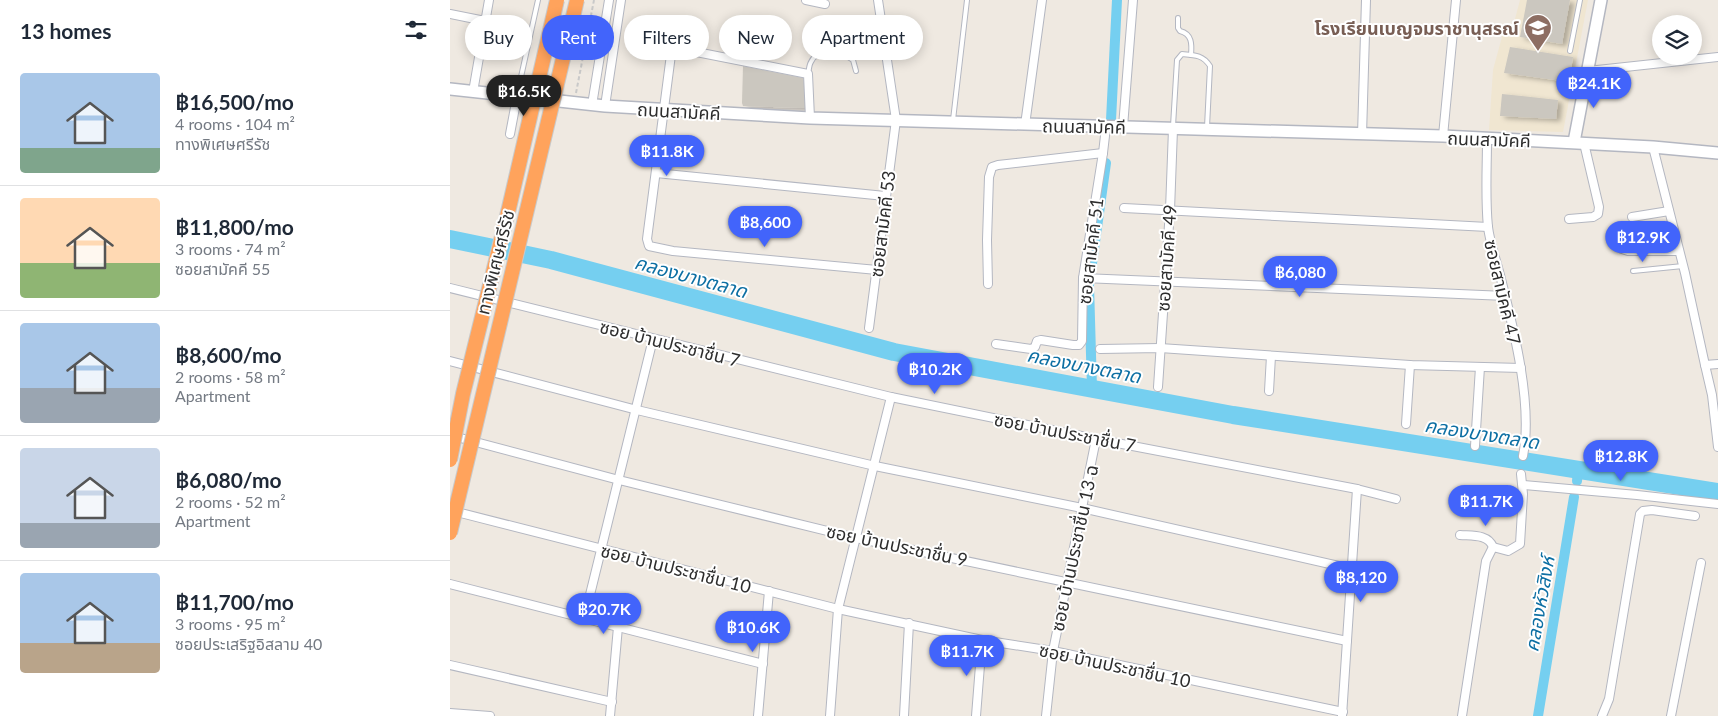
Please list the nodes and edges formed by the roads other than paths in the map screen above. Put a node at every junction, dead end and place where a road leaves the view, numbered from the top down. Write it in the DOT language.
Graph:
graph roads {
  1 [pos="489,0"];
  2 [pos="538,0"];
  3 [pos="557,0"];
  4 [pos="577,0"];
  5 [pos="609,0"];
  6 [pos="621,0"];
  7 [pos="806,0"];
  8 [pos="878,0"];
  9 [pos="966,0"];
  10 [pos="1042,0"];
  11 [pos="1133,0"];
  12 [pos="1366,0"];
  13 [pos="1456,0"];
  14 [pos="1580,0"];
  15 [pos="1601,0"];
  16 [pos="825,4"];
  17 [pos="450,14"];
  18 [pos="486,15"];
  19 [pos="465,17"];
  20 [pos="1178,18"];
  21 [pos="1570,51"];
  22 [pos="709,54"];
  23 [pos="1191,55"];
  24 [pos="1718,57"];
  25 [pos="478,60"];
  26 [pos="670,60"];
  27 [pos="856,71"];
  28 [pos="1588,71"];
  29 [pos="808,74"];
  30 [pos="450,90"];
  31 [pos="473,92"];
  32 [pos="517,97"];
  33 [pos="592,105"];
  34 [pos="605,106"];
  35 [pos="664,110"];
  36 [pos="810,118"];
  37 [pos="896,120"];
  38 [pos="953,122"];
  39 [pos="1025,125"];
  40 [pos="1106,127"];
  41 [pos="1123,127"];
  42 [pos="1173,129"];
  43 [pos="1207,129"];
  44 [pos="510,134"];
  45 [pos="1362,135"];
  46 [pos="1444,136"];
  47 [pos="1487,139"];
  48 [pos="1579,142"];
  49 [pos="1653,147"];
  50 [pos="1104,153"];
  51 [pos="1718,154"];
  52 [pos="656,173"];
  53 [pos="885,196"];
  54 [pos="1124,208"];
  55 [pos="1170,210"];
  56 [pos="1669,210"];
  57 [pos="1632,217"];
  58 [pos="1568,219"];
  59 [pos="1488,228"];
  60 [pos="1617,245"];
  61 [pos="1680,251"];
  62 [pos="1683,266"];
  63 [pos="876,270"];
  64 [pos="1633,271"];
  65 [pos="1084,278"];
  66 [pos="1165,281"];
  67 [pos="988,284"];
  68 [pos="450,288"];
  69 [pos="1506,296"];
  70 [pos="869,328"];
  71 [pos="653,339"];
  72 [pos="996,344"];
  73 [pos="1160,348"];
  74 [pos="1100,349"];
  75 [pos="1271,356"];
  76 [pos="453,362"];
  77 [pos="1718,364"];
  78 [pos="1410,365"];
  79 [pos="1705,365"];
  80 [pos="1480,367"];
  81 [pos="1520,368"];
  82 [pos="1158,387"];
  83 [pos="1269,391"];
  84 [pos="1715,395"];
  85 [pos="892,397"];
  86 [pos="636,410"];
  87 [pos="1406,424"];
  88 [pos="450,436"];
  89 [pos="1096,439"];
  90 [pos="1718,444"];
  91 [pos="1475,446"];
  92 [pos="1718,447"];
  93 [pos="1523,456"];
  94 [pos="450,460"];
  95 [pos="875,466"];
  96 [pos="1521,474"];
  97 [pos="619,480"];
  98 [pos="1523,485"];
  99 [pos="1357,489"];
  100 [pos="1396,499"];
  101 [pos="1718,504"];
  102 [pos="1082,508"];
  103 [pos="450,510"];
  104 [pos="1695,516"];
  105 [pos="450,533"];
  106 [pos="1460,534"];
  107 [pos="856,538"];
  108 [pos="1493,547"];
  109 [pos="601,549"];
  110 [pos="1701,563"];
  111 [pos="1352,569"];
  112 [pos="1067,581"];
  113 [pos="450,584"];
  114 [pos="769,591"];
  115 [pos="838,608"];
  116 [pos="584,619"];
  117 [pos="909,623"];
  118 [pos="618,627"];
  119 [pos="982,640"];
  120 [pos="1347,641"];
  121 [pos="1053,650"];
  122 [pos="450,664"];
  123 [pos="763,664"];
  124 [pos="612,702"];
  125 [pos="450,713"];
  126 [pos="1342,714"];
  127 [pos="490,716"];
  128 [pos="610,716"];
  129 [pos="758,716"];
  130 [pos="830,716"];
  131 [pos="904,716"];
  132 [pos="976,716"];
  133 [pos="1046,716"];
  134 [pos="1462,716"];
  135 [pos="1602,716"];
  136 [pos="1671,716"];
  1 -- 18 [label="street"];
  2 -- 32 [label="lane"];
  3 -- 94 [label="highway, ทางพิเศษศรีรัช, bridge"];
  4 -- 105 [label="highway, ทางพิเศษศรีรัช, bridge"];
  5 -- 33 [label="street"];
  6 -- 34 [label="street"];
  7 -- 16 [label="street"];
  8 -- 37 [label="street, ซอยสามัคคี 53"];
  9 -- 38 [label="lane"];
  10 -- 39 [label="street"];
  11 -- 41 [label="street"];
  12 -- 45 [label="street"];
  13 -- 46 [label="street"];
  14 -- 21 [label="lane"];
  15 -- 28 [label="main road"];
  17 -- 19 [label="street"];
  20 -- 23 [label="lane"];
  22 -- 29 [label="street"];
  23 -- 42 [label="lane"];
  23 -- 43 [label="lane"];
  24 -- 28 [label="street"];
  25 -- 31 [label="street"];
  26 -- 35 [label="street"];
  27 -- 29 [label="lane"];
  28 -- 48 [label="main road"];
  29 -- 36 [label="street"];
  30 -- 31 [label="main road, ถนนสามัคคี"];
  31 -- 32 [label="main road, ถนนสามัคคี"];
  32 -- 33 [label="main road, ถนนสามัคคี"];
  32 -- 44 [label="street"];
  33 -- 34 [label="main road, ถนนสามัคคี"];
  34 -- 35 [label="main road, ถนนสามัคคี"];
  35 -- 36 [label="main road, ถนนสามัคคี"];
  35 -- 52 [label="street"];
  36 -- 37 [label="main road, ถนนสามัคคี"];
  37 -- 38 [label="main road, ถนนสามัคคี"];
  37 -- 53 [label="street, ซอยสามัคคี 53"];
  38 -- 39 [label="main road, ถนนสามัคคี"];
  39 -- 40 [label="main road, ถนนสามัคคี"];
  40 -- 41 [label="main road, ถนนสามัคคี"];
  40 -- 50 [label="street, ซอยสามัคคี 51"];
  41 -- 42 [label="main road, ถนนสามัคคี"];
  42 -- 43 [label="main road, ถนนสามัคคี"];
  42 -- 55 [label="street, ซอยสามัคคี 49"];
  43 -- 45 [label="main road, ถนนสามัคคี"];
  45 -- 46 [label="main road, ถนนสามัคคี"];
  46 -- 47 [label="main road, ถนนสามัคคี"];
  47 -- 48 [label="main road, ถนนสามัคคี"];
  47 -- 59 [label="street, ซอยสามัคคี 47"];
  48 -- 49 [label="main road, ถนนสามัคคี"];
  48 -- 58 [label="street"];
  49 -- 51 [label="main road, ถนนสามัคคี"];
  49 -- 56 [label="street"];
  50 -- 65 [label="street, ซอยสามัคคี 51"];
  50 -- 67 [label="street"];
  52 -- 53 [label="street"];
  52 -- 63 [label="street"];
  53 -- 63 [label="street, ซอยสามัคคี 53"];
  54 -- 55 [label="street"];
  55 -- 59 [label="street"];
  55 -- 66 [label="street, ซอยสามัคคี 49"];
  56 -- 57 [label="street"];
  56 -- 61 [label="street"];
  59 -- 69 [label="street, ซอยสามัคคี 47"];
  60 -- 61 [label="street"];
  61 -- 62 [label="street"];
  62 -- 64 [label="lane"];
  62 -- 79 [label="street"];
  63 -- 70 [label="street, ซอยสามัคคี 53"];
  65 -- 66 [label="street"];
  65 -- 72 [label="street, ซอยสามัคคี 51"];
  66 -- 69 [label="street"];
  66 -- 73 [label="street, ซอยสามัคคี 49"];
  68 -- 71 [label="street, ซอย บ้านประชาชื่น 7"];
  69 -- 81 [label="street, ซอยสามัคคี 47"];
  71 -- 85 [label="street, ซอย บ้านประชาชื่น 7"];
  71 -- 86 [label="street"];
  73 -- 74 [label="street"];
  73 -- 75 [label="street"];
  73 -- 82 [label="street, ซอยสามัคคี 49"];
  75 -- 78 [label="street"];
  75 -- 83 [label="street"];
  76 -- 86 [label="street"];
  77 -- 79 [label="street"];
  78 -- 80 [label="street"];
  78 -- 87 [label="street"];
  79 -- 84 [label="street"];
  80 -- 81 [label="street"];
  80 -- 91 [label="street"];
  81 -- 93 [label="street, ซอยสามัคคี 47"];
  84 -- 90 [label="street"];
  85 -- 89 [label="street, ซอย บ้านประชาชื่น 7"];
  85 -- 95 [label="street"];
  86 -- 95 [label="street"];
  86 -- 97 [label="street"];
  88 -- 97 [label="street, ซอย บ้านประชาชื่น 9"];
  89 -- 99 [label="street, ซอย บ้านประชาชื่น 7"];
  89 -- 102 [label="street, ซอย บ้านประชาชื่น 13 ฉ"];
  90 -- 92 [label="street"];
  95 -- 102 [label="street"];
  95 -- 107 [label="street"];
  96 -- 98 [label="street"];
  97 -- 107 [label="street, ซอย บ้านประชาชื่น 9"];
  97 -- 109 [label="street"];
  98 -- 101 [label="street"];
  98 -- 108 [label="street"];
  99 -- 100 [label="street, ซอย บ้านประชาชื่น 7"];
  99 -- 111 [label="street"];
  102 -- 111 [label="street"];
  102 -- 112 [label="street, ซอย บ้านประชาชื่น 13 ฉ"];
  103 -- 109 [label="street, ซอย บ้านประชาชื่น 10"];
  104 -- 135 [label="street"];
  106 -- 108 [label="street"];
  107 -- 112 [label="street, ซอย บ้านประชาชื่น 9"];
  107 -- 115 [label="street"];
  108 -- 134 [label="street"];
  109 -- 114 [label="street, ซอย บ้านประชาชื่น 10"];
  109 -- 116 [label="street"];
  110 -- 136 [label="street"];
  111 -- 120 [label="street"];
  112 -- 120 [label="street, ซอย บ้านประชาชื่น 9"];
  112 -- 121 [label="street, ซอย บ้านประชาชื่น 13 ฉ"];
  113 -- 116 [label="street"];
  114 -- 115 [label="street, ซอย บ้านประชาชื่น 10"];
  114 -- 123 [label="street"];
  115 -- 117 [label="street, ซอย บ้านประชาชื่น 10"];
  115 -- 130 [label="street"];
  116 -- 118 [label="street"];
  117 -- 119 [label="street, ซอย บ้านประชาชื่น 10"];
  117 -- 131 [label="street"];
  118 -- 123 [label="street"];
  118 -- 124 [label="street"];
  119 -- 121 [label="street, ซอย บ้านประชาชื่น 10"];
  119 -- 132 [label="street"];
  120 -- 126 [label="street"];
  121 -- 126 [label="street, ซอย บ้านประชาชื่น 10"];
  121 -- 133 [label="street, ซอย บ้านประชาชื่น 13 ฉ"];
  122 -- 124 [label="street"];
  123 -- 129 [label="street"];
  124 -- 128 [label="street"];
  125 -- 127 [label="street"];
}
